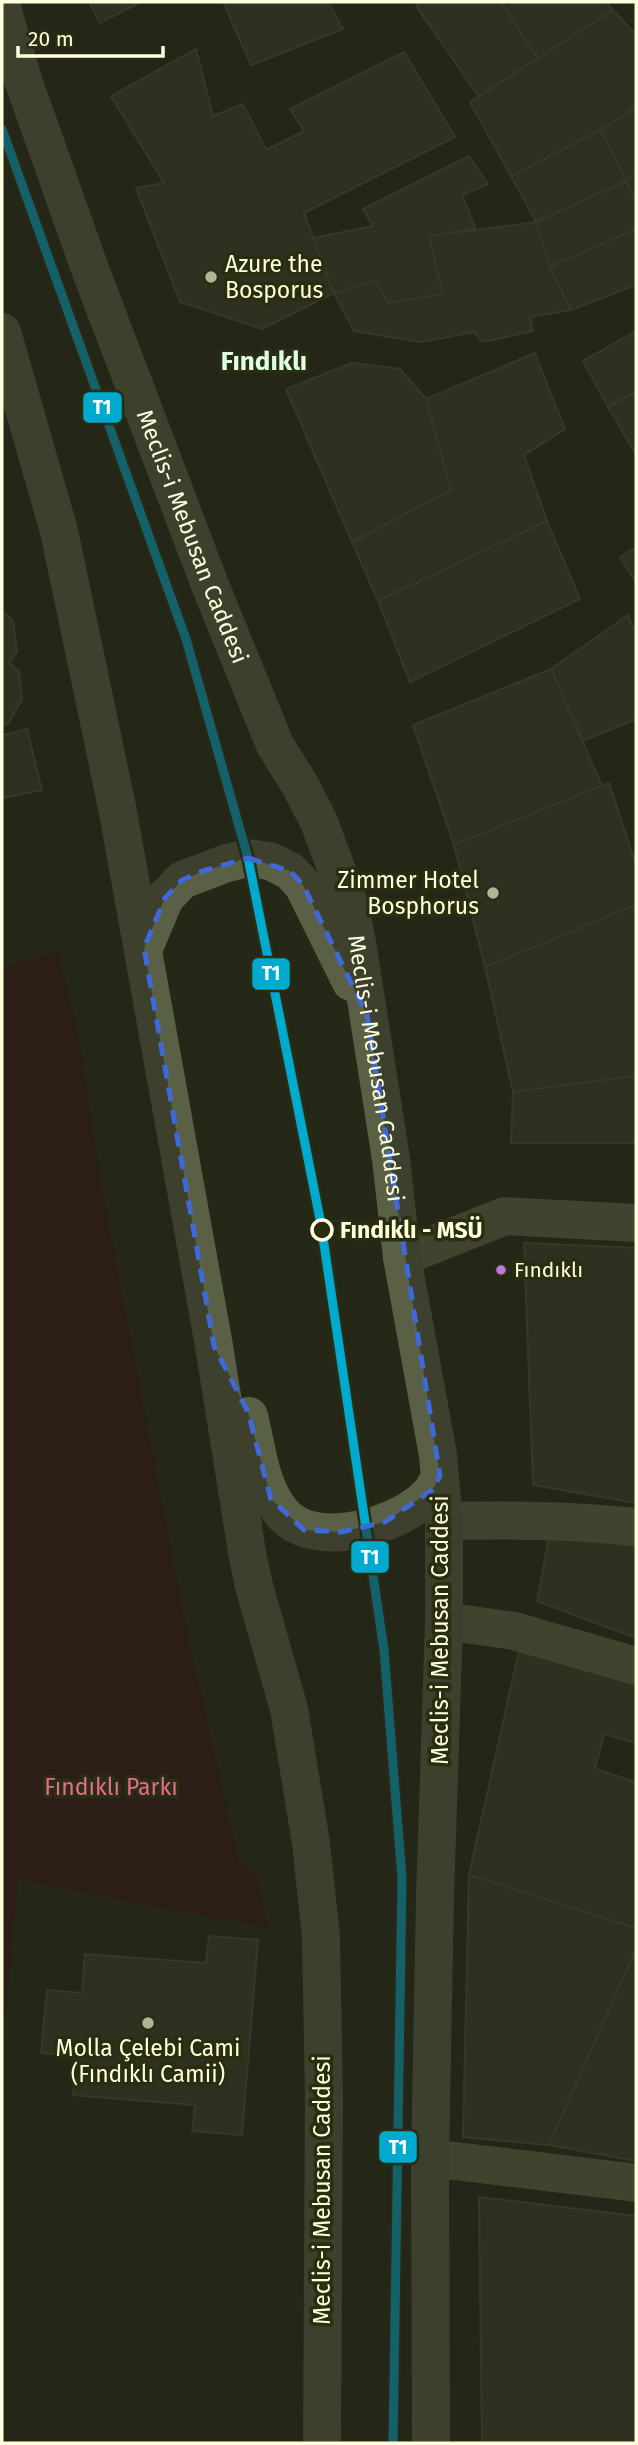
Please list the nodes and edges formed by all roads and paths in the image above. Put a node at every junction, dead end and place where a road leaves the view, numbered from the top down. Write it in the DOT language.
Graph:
graph roads {
  1 [pos="2,8"];
  2 [pos="2,332"];
  3 [pos="144,948"];
  4 [pos="367,1015"];
  5 [pos="636,1223"];
  6 [pos="402,1257"];
  7 [pos="215,1346"];
  8 [pos="440,1476"];
  9 [pos="444,1521"];
  10 [pos="636,1527"];
  11 [pos="444,1621"];
  12 [pos="636,1666"];
  13 [pos="430,2158"];
  14 [pos="636,2183"];
  15 [pos="322,2443"];
  16 [pos="430,2443"];
  1 -- 4 [label="main road, Meclis-i Mebusan Caddesi"];
  2 -- 3 [label="main road, Meclis-i Mebusan Caddesi"];
  3 -- 4 [label="main road"];
  3 -- 7 [label="main road, Meclis-i Mebusan Caddesi"];
  4 -- 6 [label="main road, Meclis-i Mebusan Caddesi"];
  5 -- 6 [label="street"];
  6 -- 8 [label="main road, Meclis-i Mebusan Caddesi"];
  7 -- 8 [label="main road"];
  7 -- 15 [label="main road, Meclis-i Mebusan Caddesi"];
  8 -- 9 [label="main road, Meclis-i Mebusan Caddesi"];
  9 -- 10 [label="street"];
  9 -- 11 [label="main road, Meclis-i Mebusan Caddesi"];
  11 -- 12 [label="street"];
  11 -- 13 [label="main road, Meclis-i Mebusan Caddesi"];
  13 -- 14 [label="street"];
  13 -- 16 [label="main road, Meclis-i Mebusan Caddesi"];
}
